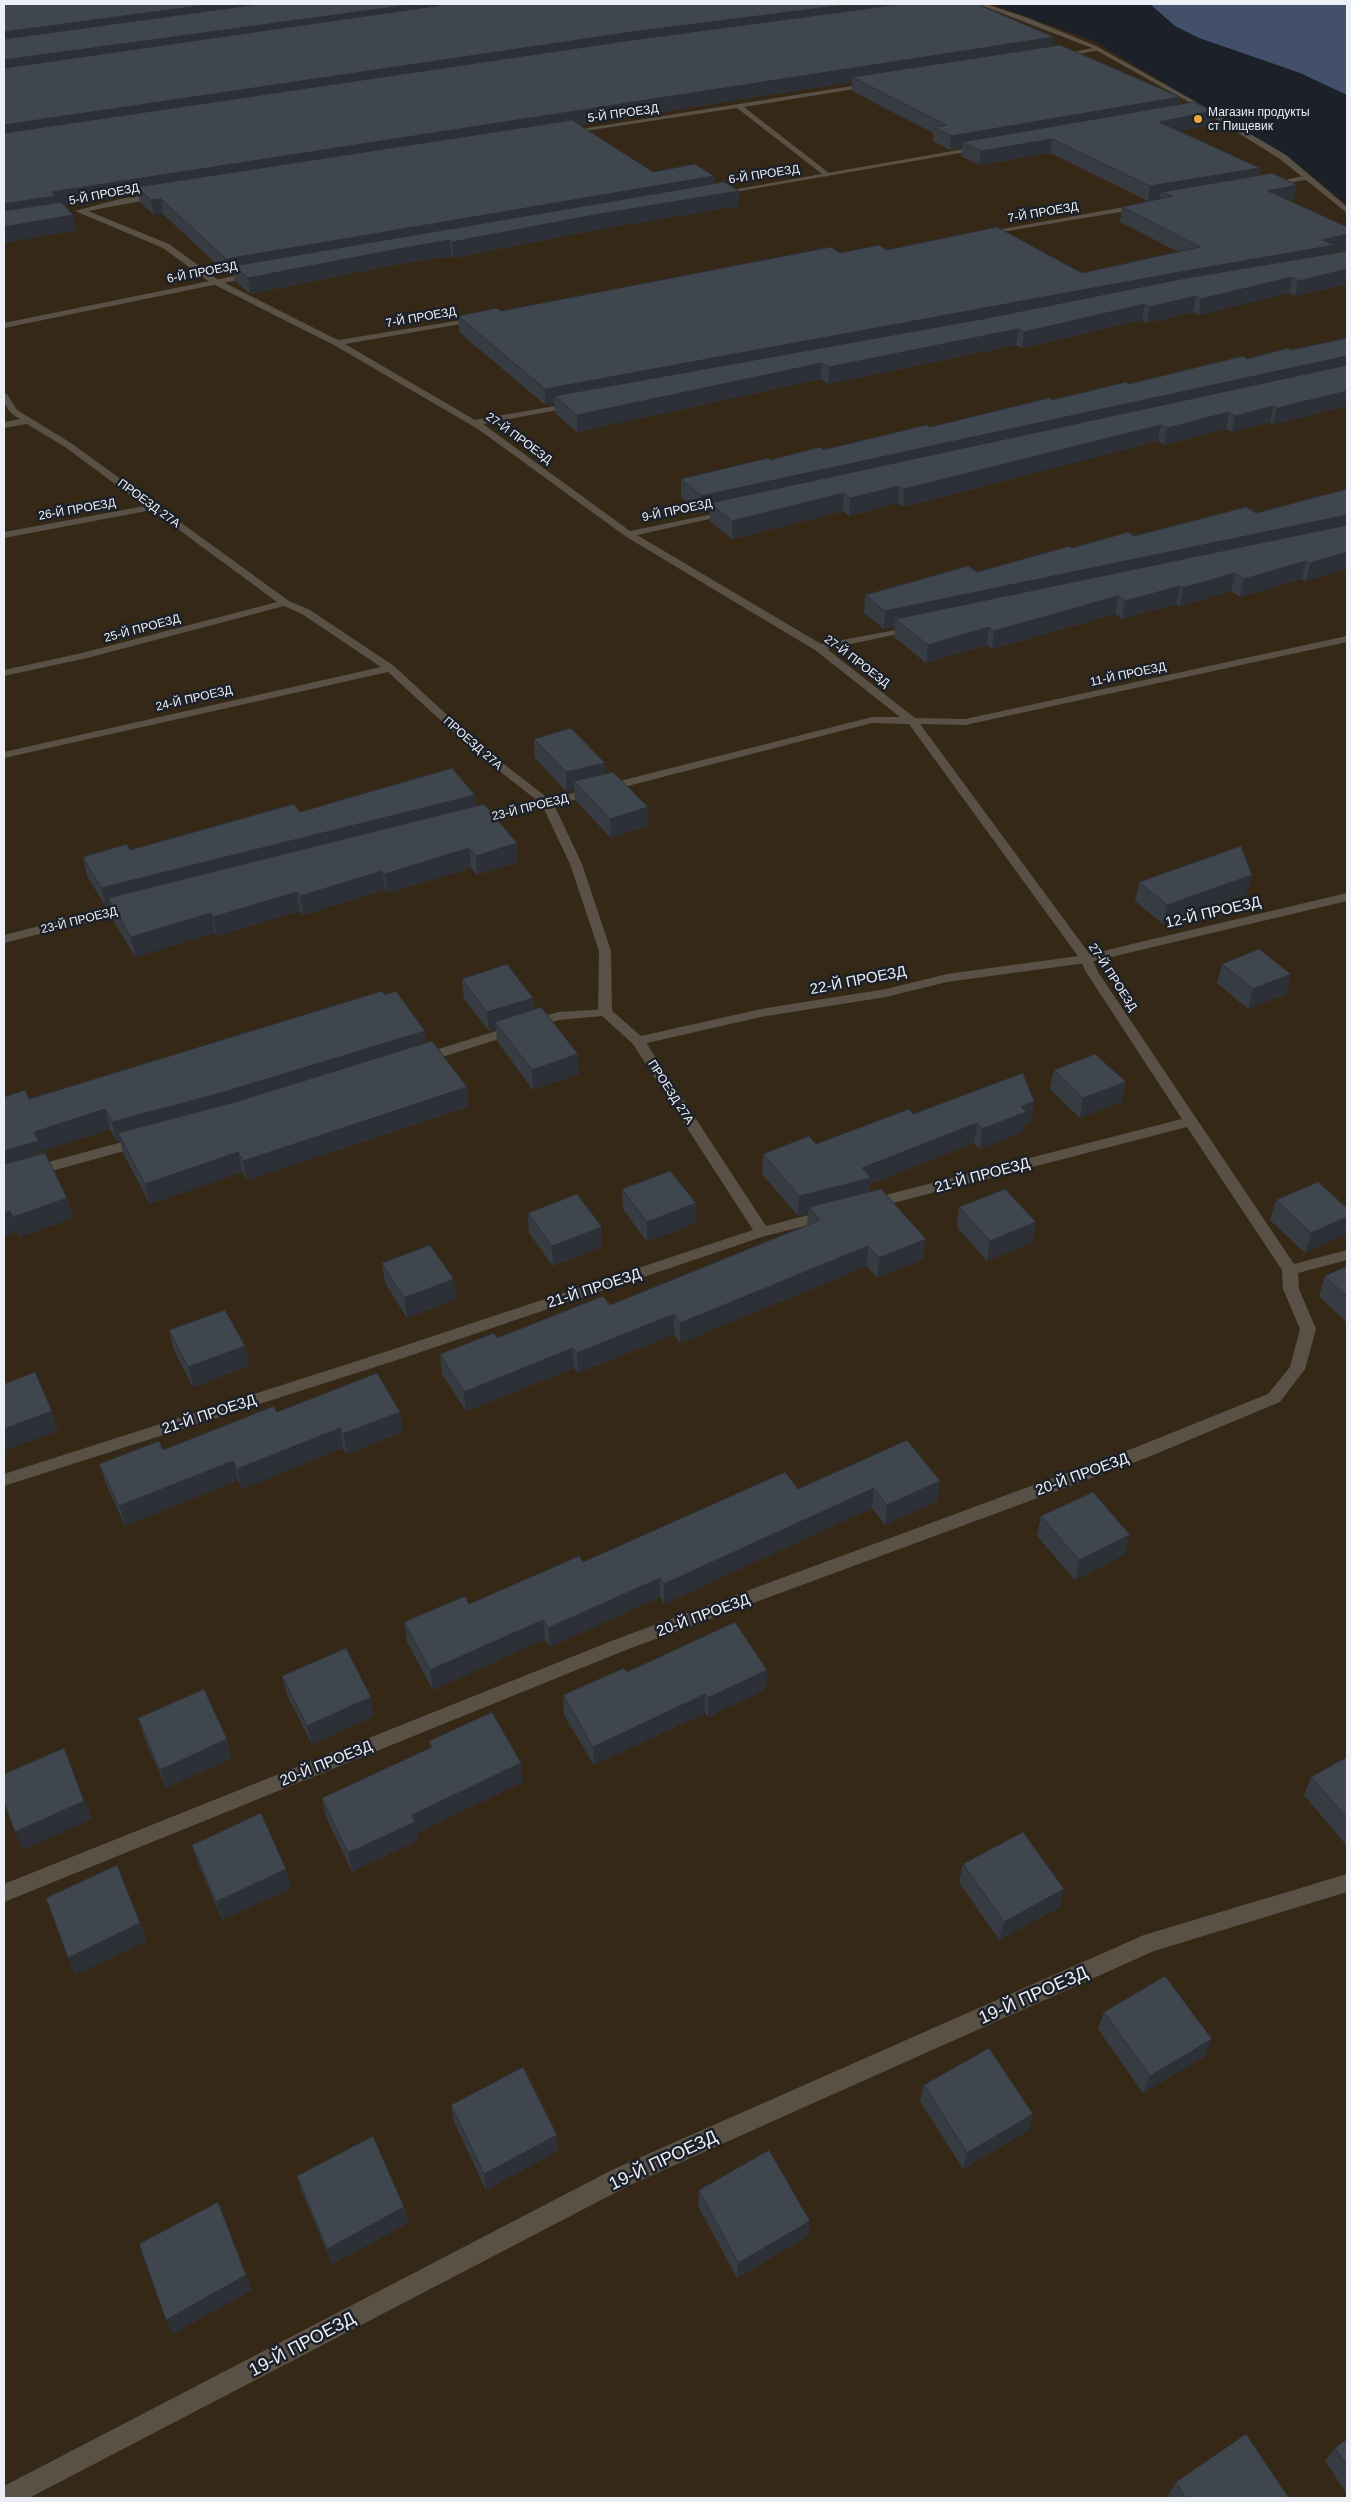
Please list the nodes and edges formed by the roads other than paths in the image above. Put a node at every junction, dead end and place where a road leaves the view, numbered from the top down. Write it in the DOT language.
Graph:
graph roads {
  1 [pos="981,4"];
  2 [pos="1098,49"];
  3 [pos="1050,57"];
  4 [pos="875,84"];
  5 [pos="739,106"];
  6 [pos="1205,110"];
  7 [pos="1195,112"];
  8 [pos="553,134"];
  9 [pos="991,147"];
  10 [pos="826,175"];
  11 [pos="1308,177"];
  12 [pos="1259,186"];
  13 [pos="167,194"];
  14 [pos="705,195"];
  15 [pos="1152,204"];
  16 [pos="1347,211"];
  17 [pos="77,212"];
  18 [pos="977,234"];
  19 [pos="261,272"];
  20 [pos="214,281"];
  21 [pos="482,318"];
  22 [pos="4,326"];
  23 [pos="337,343"];
  24 [pos="4,396"];
  25 [pos="588,401"];
  26 [pos="26,421"];
  27 [pos="474,422"];
  28 [pos="4,426"];
  29 [pos="155,507"];
  30 [pos="734,510"];
  31 [pos="628,534"];
  32 [pos="4,535"];
  33 [pos="285,604"];
  34 [pos="926,625"];
  35 [pos="1347,639"];
  36 [pos="818,648"];
  37 [pos="390,668"];
  38 [pos="4,673"];
  39 [pos="912,721"];
  40 [pos="4,755"];
  41 [pos="547,803"];
  42 [pos="460,825"];
  43 [pos="1347,897"];
  44 [pos="142,904"];
  45 [pos="4,939"];
  46 [pos="1086,959"];
  47 [pos="605,1012"];
  48 [pos="638,1041"];
  49 [pos="410,1063"];
  50 [pos="1190,1121"];
  51 [pos="157,1138"];
  52 [pos="4,1179"];
  53 [pos="857,1207"];
  54 [pos="838,1212"];
  55 [pos="762,1232"];
  56 [pos="1347,1255"];
  57 [pos="1290,1270"];
  58 [pos="4,1480"];
  59 [pos="1347,1883"];
  60 [pos="4,1893"];
  61 [pos="5,2498"];
  1 -- 2 [label="street"];
  2 -- 3 [label="street"];
  2 -- 6 [label="street"];
  4 -- 5 [label="street, 5-Й ПРОЕЗД"];
  5 -- 8 [label="street, 5-Й ПРОЕЗД"];
  5 -- 10 [label="street"];
  6 -- 7 [label="street"];
  6 -- 11 [label="street"];
  9 -- 10 [label="street, 6-Й ПРОЕЗД"];
  10 -- 14 [label="street, 6-Й ПРОЕЗД"];
  11 -- 12 [label="street"];
  11 -- 16 [label="street"];
  13 -- 17 [label="street, 5-Й ПРОЕЗД"];
  15 -- 18 [label="street, 7-Й ПРОЕЗД"];
  17 -- 20 [label="street, 27-Й ПРОЕЗД"];
  19 -- 20 [label="street, 6-Й ПРОЕЗД"];
  20 -- 22 [label="street, 6-Й ПРОЕЗД"];
  20 -- 23 [label="street, 27-Й ПРОЕЗД"];
  21 -- 23 [label="street, 7-Й ПРОЕЗД"];
  23 -- 27 [label="street, 27-Й ПРОЕЗД"];
  24 -- 26 [label="street, ПРОЕЗД 27А"];
  25 -- 27 [label="street"];
  26 -- 28 [label="street"];
  26 -- 29 [label="street, ПРОЕЗД 27А"];
  27 -- 31 [label="street, 27-Й ПРОЕЗД"];
  29 -- 32 [label="street, 26-Й ПРОЕЗД"];
  29 -- 33 [label="street, ПРОЕЗД 27А"];
  30 -- 31 [label="street, 9-Й ПРОЕЗД"];
  31 -- 36 [label="street, 27-Й ПРОЕЗД"];
  33 -- 37 [label="street, ПРОЕЗД 27А"];
  33 -- 38 [label="street, 25-Й ПРОЕЗД"];
  34 -- 36 [label="street"];
  35 -- 39 [label="street, 11-Й ПРОЕЗД"];
  36 -- 39 [label="street, 27-Й ПРОЕЗД"];
  37 -- 40 [label="street, 24-Й ПРОЕЗД"];
  37 -- 41 [label="street, ПРОЕЗД 27А"];
  39 -- 41 [label="street, 23-Й ПРОЕЗД"];
  39 -- 46 [label="street, 27-Й ПРОЕЗД"];
  41 -- 42 [label="street, 23-Й ПРОЕЗД"];
  41 -- 47 [label="street, ПРОЕЗД 27А"];
  43 -- 46 [label="street, 12-Й ПРОЕЗД"];
  44 -- 45 [label="street, 23-Й ПРОЕЗД"];
  46 -- 48 [label="street, 22-Й ПРОЕЗД"];
  46 -- 50 [label="street, 27-Й ПРОЕЗД"];
  47 -- 48 [label="street, ПРОЕЗД 27А"];
  47 -- 49 [label="street"];
  48 -- 55 [label="street, ПРОЕЗД 27А"];
  50 -- 53 [label="street, 21-Й ПРОЕЗД"];
  50 -- 57 [label="street, 27-Й ПРОЕЗД"];
  51 -- 52 [label="street"];
  54 -- 55 [label="street, 21-Й ПРОЕЗД"];
  55 -- 58 [label="street, 21-Й ПРОЕЗД"];
  56 -- 57 [label="street"];
  57 -- 60 [label="street, 20-Й ПРОЕЗД"];
  59 -- 61 [label="street, 19-Й ПРОЕЗД"];
}
